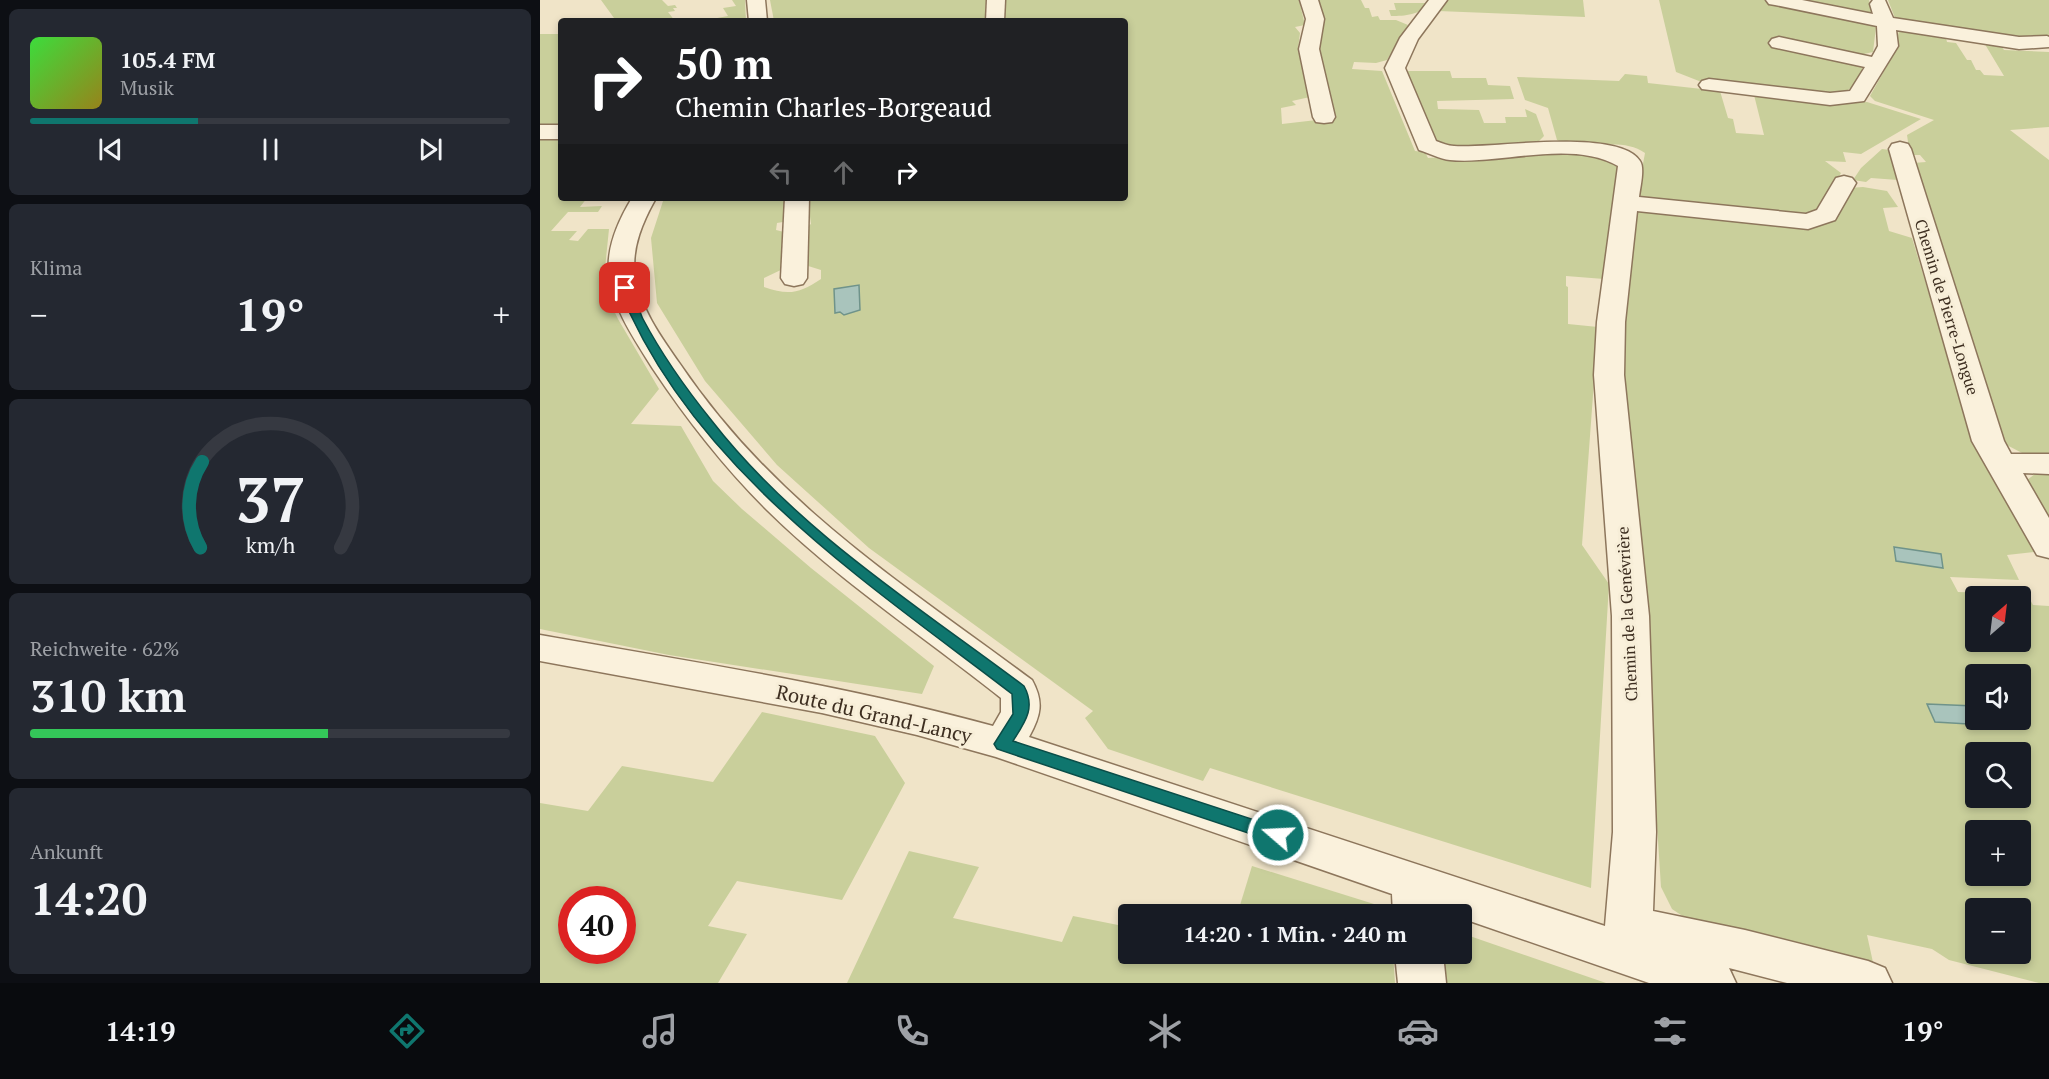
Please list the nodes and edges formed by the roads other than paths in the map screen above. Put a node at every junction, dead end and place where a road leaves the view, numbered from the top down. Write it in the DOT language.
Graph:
graph roads {
  1 [pos="756,0"];
  2 [pos="996,0"];
  3 [pos="1309,0"];
  4 [pos="1438,0"];
  5 [pos="1775,0"];
  6 [pos="1877,0"];
  7 [pos="758,18"];
  8 [pos="994,18"];
  9 [pos="1886,24"];
  10 [pos="2048,42"];
  11 [pos="1779,43"];
  12 [pos="1878,64"];
  13 [pos="1709,85"];
  14 [pos="1324,117"];
  15 [pos="540,132"];
  16 [pos="558,132"];
  17 [pos="1900,149"];
  18 [pos="1844,183"];
  19 [pos="642,201"];
  20 [pos="797,201"];
  21 [pos="1627,203"];
  22 [pos="794,278"];
  23 [pos="2000,463"];
  24 [pos="2049,464"];
  25 [pos="2049,547"];
  26 [pos="540,648"];
  27 [pos="1003,744"];
  28 [pos="1415,898"];
  29 [pos="1627,940"];
  30 [pos="1420,964"];
  31 [pos="1422,983"];
  32 [pos="1712,983"];
  33 [pos="1868,983"];
  1 -- 7 [label="street"];
  2 -- 8 [label="street"];
  3 -- 14 [label="street"];
  4 -- 21 [label="street, Chemin de la Genévrière"];
  5 -- 9 [label="street"];
  6 -- 9 [label="street"];
  9 -- 10 [label="street"];
  9 -- 12 [label="street"];
  11 -- 12 [label="street"];
  12 -- 13 [label="street"];
  15 -- 16 [label="street"];
  17 -- 23 [label="street, Chemin de Pierre-Longue"];
  18 -- 21 [label="street"];
  19 -- 27 [label="street"];
  20 -- 22 [label="street"];
  21 -- 29 [label="street, Chemin de la Genévrière"];
  23 -- 24 [label="street"];
  23 -- 25 [label="street, Chemin de Pierre-Longue"];
  26 -- 27 [label="street, Route du Grand-Lancy"];
  27 -- 28 [label="street, Route du Grand-Lancy"];
  28 -- 29 [label="street, Route du Grand-Lancy"];
  29 -- 32 [label="street, Route du Grand-Lancy"];
  29 -- 33 [label="street, Route du Grand-Lancy"];
  30 -- 31 [label="street"];
}
